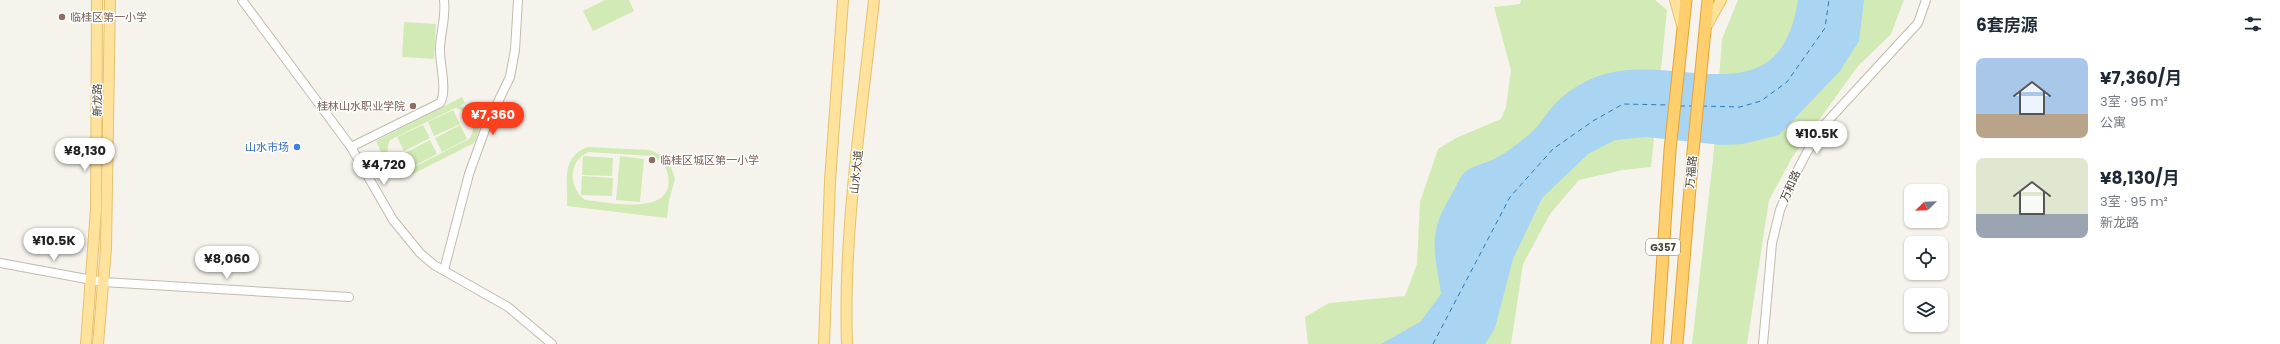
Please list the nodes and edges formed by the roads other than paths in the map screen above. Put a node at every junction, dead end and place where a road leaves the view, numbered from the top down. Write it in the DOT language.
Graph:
graph roads {
  1 [pos="97,0"];
  2 [pos="110,0"];
  3 [pos="242,0"];
  4 [pos="444,0"];
  5 [pos="518,0"];
  6 [pos="843,0"];
  7 [pos="874,0"];
  8 [pos="1675,0"];
  9 [pos="1686,0"];
  10 [pos="1708,0"];
  11 [pos="1721,0"];
  12 [pos="1926,0"];
  13 [pos="1683,28"];
  14 [pos="1705,29"];
  15 [pos="351,148"];
  16 [pos="0,263"];
  17 [pos="444,270"];
  18 [pos="91,280"];
  19 [pos="104,282"];
  20 [pos="349,297"];
  21 [pos="86,344"];
  22 [pos="98,344"];
  23 [pos="552,344"];
  24 [pos="824,344"];
  25 [pos="847,344"];
  26 [pos="1657,344"];
  27 [pos="1677,344"];
  28 [pos="1763,344"];
  1 -- 18 [label="main road, 新龙路"];
  2 -- 19 [label="main road, 新龙路"];
  3 -- 15 [label="street"];
  4 -- 15 [label="street"];
  5 -- 17 [label="street"];
  6 -- 24 [label="main road"];
  7 -- 25 [label="main road, 山水大道"];
  8 -- 13 [label="main road"];
  9 -- 13 [label="highway, 万福路 / G357"];
  10 -- 14 [label="highway, 万福路 / G357"];
  11 -- 14 [label="main road"];
  12 -- 28 [label="street, 万和路"];
  13 -- 26 [label="highway, 万福路 / G357"];
  14 -- 27 [label="highway, 万福路 / G357"];
  15 -- 17 [label="street"];
  16 -- 18 [label="street"];
  17 -- 23 [label="street"];
  18 -- 19 [label="street"];
  18 -- 21 [label="main road, 新龙路"];
  19 -- 20 [label="street"];
  19 -- 22 [label="main road, 新龙路"];
}
